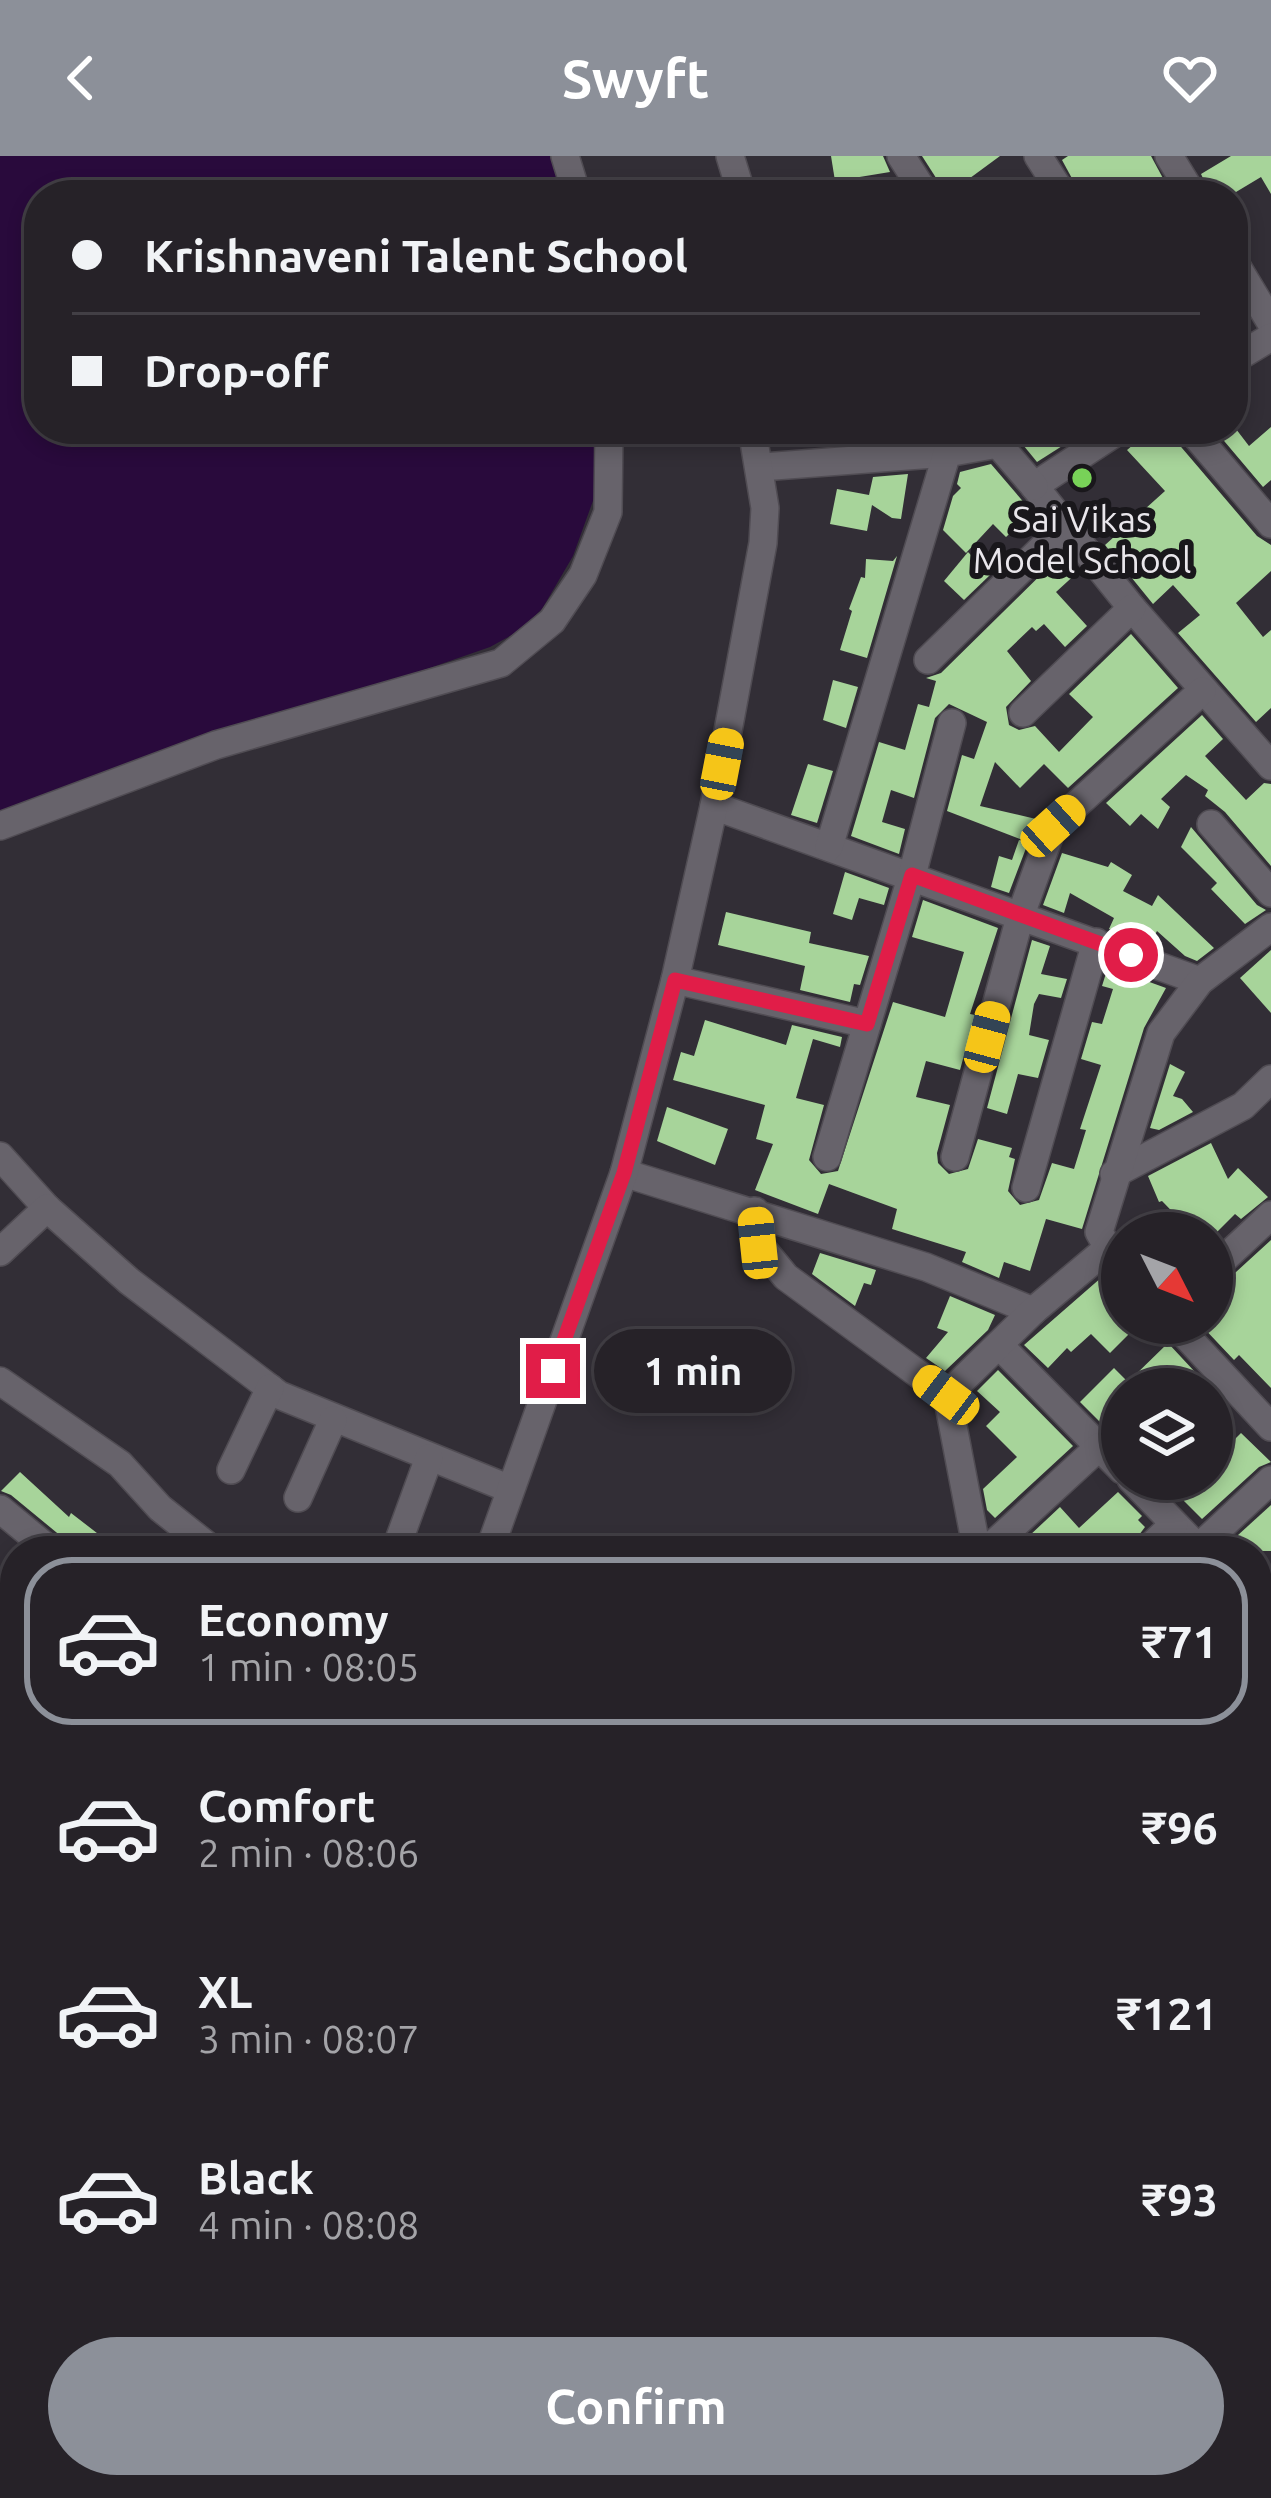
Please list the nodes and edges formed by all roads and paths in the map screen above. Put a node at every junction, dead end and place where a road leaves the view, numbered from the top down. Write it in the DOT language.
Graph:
graph roads {
  1 [pos="1248,284"];
  2 [pos="1271,322"];
  3 [pos="609,444"];
  4 [pos="756,444"];
  5 [pos="1073,444"];
  6 [pos="1203,444"];
  7 [pos="947,453"];
  8 [pos="761,467"];
  9 [pos="1034,486"];
  10 [pos="1271,524"];
  11 [pos="1066,525"];
  12 [pos="1132,608"];
  13 [pos="928,660"];
  14 [pos="1202,691"];
  15 [pos="1023,713"];
  16 [pos="952,723"];
  17 [pos="1271,766"];
  18 [pos="714,806"];
  19 [pos="1210,824"];
  20 [pos="0,826"];
  21 [pos="830,847"];
  22 [pos="912,875"];
  23 [pos="1271,893"];
  24 [pos="1020,917"];
  25 [pos="1271,927"];
  26 [pos="1096,943"];
  27 [pos="675,980"];
  28 [pos="1199,981"];
  29 [pos="867,1024"];
  30 [pos="1271,1079"];
  31 [pos="0,1156"];
  32 [pos="827,1157"];
  33 [pos="955,1157"];
  34 [pos="624,1173"];
  35 [pos="1114,1174"];
  36 [pos="1025,1188"];
  37 [pos="47,1208"];
  38 [pos="755,1211"];
  39 [pos="1105,1212"];
  40 [pos="1271,1215"];
  41 [pos="1233,1250"];
  42 [pos="0,1252"];
  43 [pos="1101,1265"];
  44 [pos="1033,1311"];
  45 [pos="1196,1344"];
  46 [pos="1000,1346"];
  47 [pos="0,1382"];
  48 [pos="270,1388"];
  49 [pos="946,1395"];
  50 [pos="1266,1410"];
  51 [pos="333,1420"];
  52 [pos="1100,1446"];
  53 [pos="436,1460"];
  54 [pos="231,1470"];
  55 [pos="1271,1480"];
  56 [pos="510,1490"];
  57 [pos="298,1498"];
  58 [pos="1151,1500"];
  59 [pos="0,1509"];
  60 [pos="1174,1524"];
  61 [pos="33,1536"];
  62 [pos="195,1536"];
  63 [pos="402,1536"];
  64 [pos="494,1536"];
  65 [pos="979,1536"];
  66 [pos="999,1536"];
  67 [pos="1162,1536"];
  68 [pos="1186,1536"];
  69 [pos="1214,1536"];
  1 -- 2 [label="street"];
  3 -- 20 [label="street"];
  4 -- 8 [label="street"];
  5 -- 9 [label="street"];
  6 -- 10 [label="street"];
  7 -- 8 [label="street"];
  7 -- 9 [label="street"];
  7 -- 21 [label="street"];
  8 -- 18 [label="street"];
  9 -- 11 [label="street"];
  11 -- 12 [label="street"];
  11 -- 13 [label="street"];
  12 -- 14 [label="street"];
  12 -- 15 [label="street"];
  14 -- 17 [label="street"];
  14 -- 24 [label="street"];
  16 -- 22 [label="street"];
  18 -- 21 [label="street"];
  18 -- 27 [label="street"];
  19 -- 23 [label="street"];
  21 -- 22 [label="street"];
  22 -- 24 [label="street"];
  22 -- 29 [label="street"];
  24 -- 26 [label="street"];
  24 -- 33 [label="street"];
  25 -- 28 [label="street"];
  26 -- 28 [label="street"];
  26 -- 36 [label="street"];
  27 -- 29 [label="street"];
  27 -- 34 [label="street"];
  28 -- 35 [label="street"];
  29 -- 32 [label="street"];
  30 -- 35 [label="street"];
  31 -- 37 [label="street"];
  34 -- 38 [label="street"];
  34 -- 56 [label="street"];
  35 -- 39 [label="street"];
  37 -- 42 [label="street"];
  37 -- 48 [label="street"];
  38 -- 44 [label="street"];
  38 -- 49 [label="street"];
  40 -- 41 [label="street"];
  43 -- 44 [label="street"];
  44 -- 46 [label="street"];
  45 -- 50 [label="street"];
  46 -- 49 [label="street"];
  46 -- 52 [label="street"];
  47 -- 62 [label="street"];
  48 -- 51 [label="street"];
  48 -- 54 [label="street"];
  49 -- 65 [label="street"];
  51 -- 53 [label="street"];
  51 -- 57 [label="street"];
  52 -- 66 [label="street"];
  53 -- 56 [label="street"];
  53 -- 63 [label="street"];
  55 -- 69 [label="street"];
  56 -- 64 [label="street"];
  58 -- 60 [label="street"];
  59 -- 61 [label="street"];
  60 -- 67 [label="street"];
  60 -- 68 [label="street"];
}
